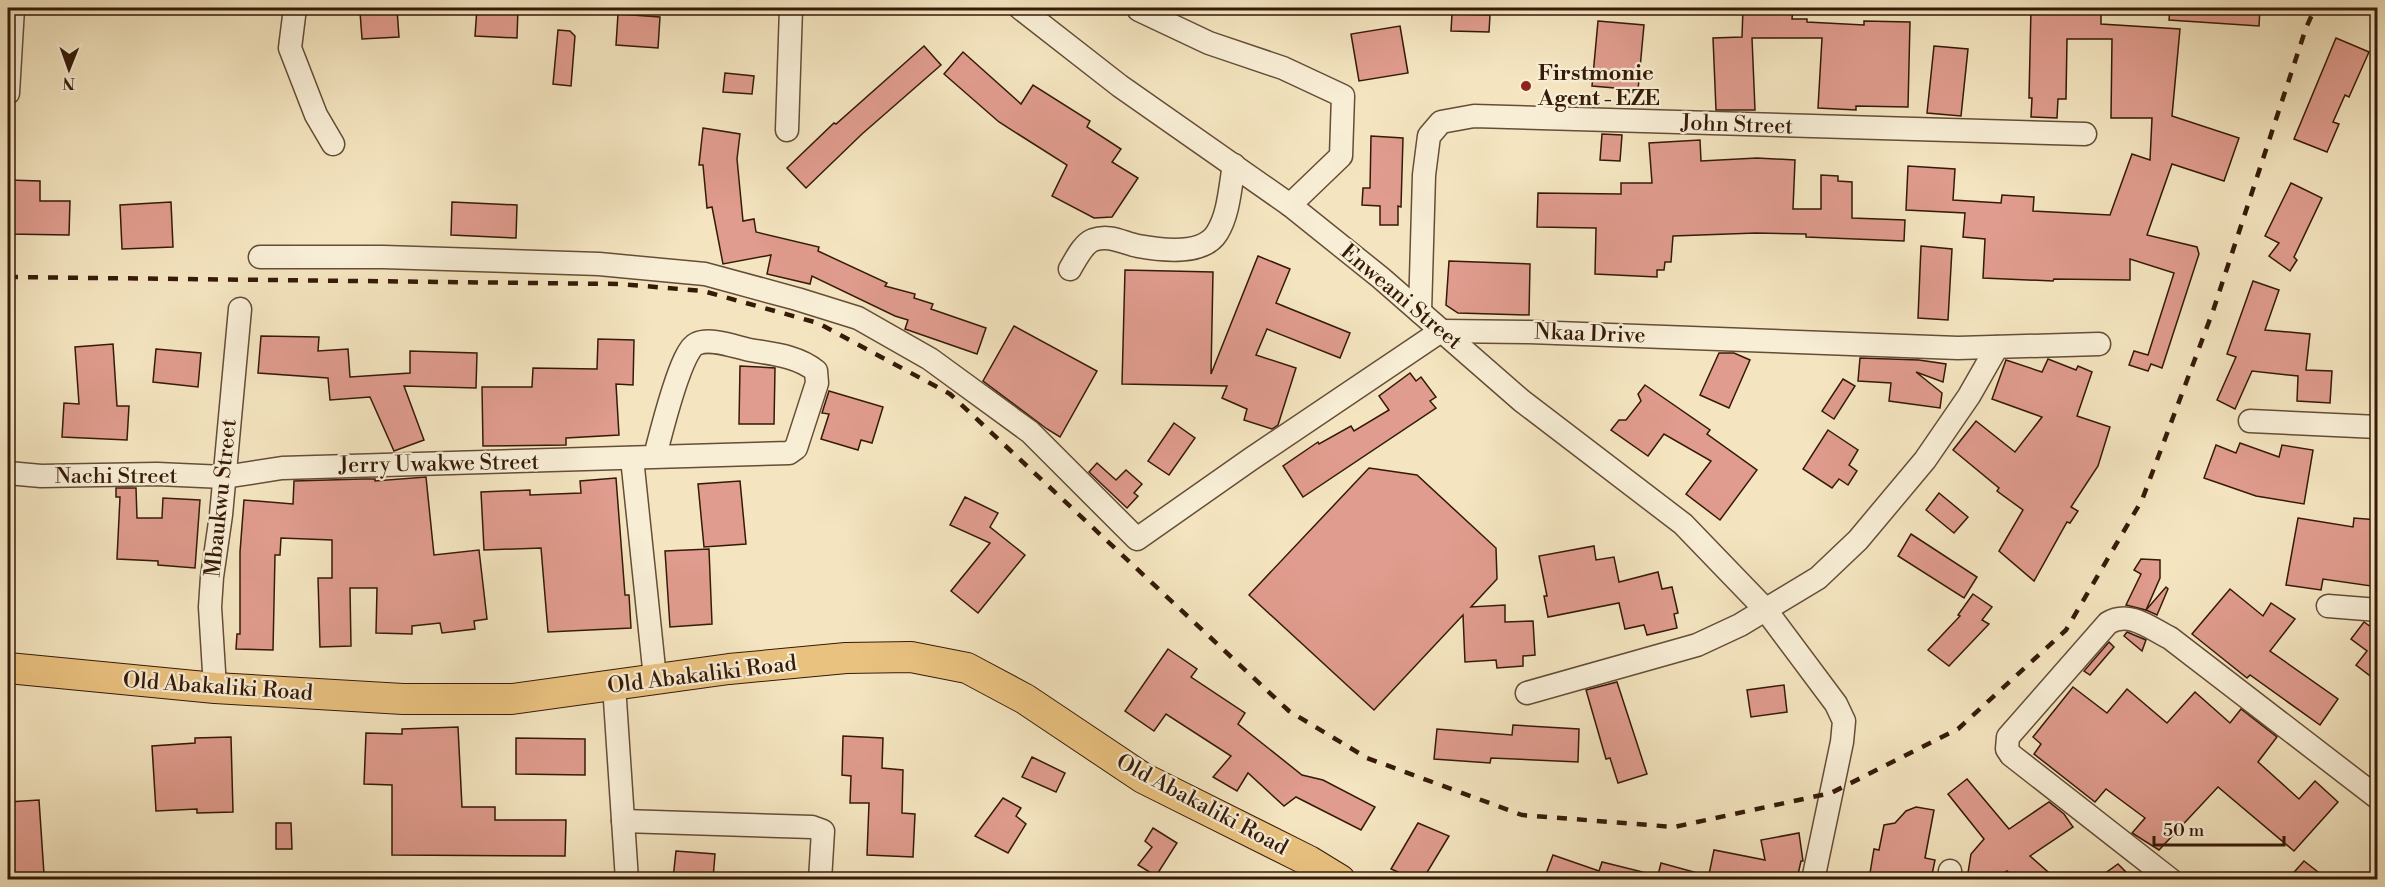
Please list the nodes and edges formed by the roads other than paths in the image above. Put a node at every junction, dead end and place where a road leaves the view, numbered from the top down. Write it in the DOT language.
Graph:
graph roads {
  1 [pos="13,8"];
  2 [pos="295,8"];
  3 [pos="791,8"];
  4 [pos="1020,8"];
  5 [pos="1140,8"];
  6 [pos="8,93"];
  7 [pos="787,130"];
  8 [pos="2085,134"];
  9 [pos="333,144"];
  10 [pos="1234,165"];
  11 [pos="1290,205"];
  12 [pos="260,257"];
  13 [pos="1070,268"];
  14 [pos="240,309"];
  15 [pos="1420,312"];
  16 [pos="1441,331"];
  17 [pos="2100,344"];
  18 [pos="1997,347"];
  19 [pos="2250,421"];
  20 [pos="2378,427"];
  21 [pos="656,456"];
  22 [pos="632,458"];
  23 [pos="8,473"];
  24 [pos="224,477"];
  25 [pos="2328,606"];
  26 [pos="1765,609"];
  27 [pos="2378,610"];
  28 [pos="8,668"];
  29 [pos="655,678"];
  30 [pos="614,685"];
  31 [pos="215,688"];
  32 [pos="1527,693"];
  33 [pos="2378,798"];
  34 [pos="623,821"];
  35 [pos="1336,878"];
  36 [pos="627,879"];
  37 [pos="820,879"];
  38 [pos="1813,879"];
  39 [pos="2171,879"];
  1 -- 6 [label="street"];
  2 -- 9 [label="street"];
  3 -- 7 [label="street"];
  4 -- 10 [label="street, Enweani Street"];
  5 -- 11 [label="street"];
  8 -- 15 [label="street, John Street"];
  10 -- 11 [label="street, Enweani Street"];
  10 -- 13 [label="street"];
  11 -- 15 [label="street, Enweani Street"];
  12 -- 16 [label="street"];
  14 -- 24 [label="street, Mbaukwu Street"];
  15 -- 16 [label="street, Enweani Street"];
  16 -- 18 [label="street, Nkaa Drive"];
  16 -- 26 [label="street, Enweani Street"];
  17 -- 18 [label="street, Nkaa Drive"];
  18 -- 26 [label="street"];
  19 -- 20 [label="street"];
  21 -- 21 [label="street, Jerry Uwakwe Street"];
  21 -- 22 [label="street, Jerry Uwakwe Street"];
  22 -- 24 [label="street, Jerry Uwakwe Street"];
  22 -- 29 [label="street"];
  23 -- 24 [label="street, Nachi Street"];
  24 -- 31 [label="street, Mbaukwu Street"];
  25 -- 27 [label="street"];
  26 -- 32 [label="street"];
  26 -- 38 [label="street, Enweani Street"];
  28 -- 31 [label="main road, Old Abakaliki Road"];
  29 -- 30 [label="main road, Old Abakaliki Road"];
  29 -- 35 [label="main road, Old Abakaliki Road"];
  30 -- 31 [label="main road, Old Abakaliki Road"];
  30 -- 34 [label="street"];
  33 -- 39 [label="street"];
  34 -- 36 [label="street"];
  34 -- 37 [label="street"];
}
